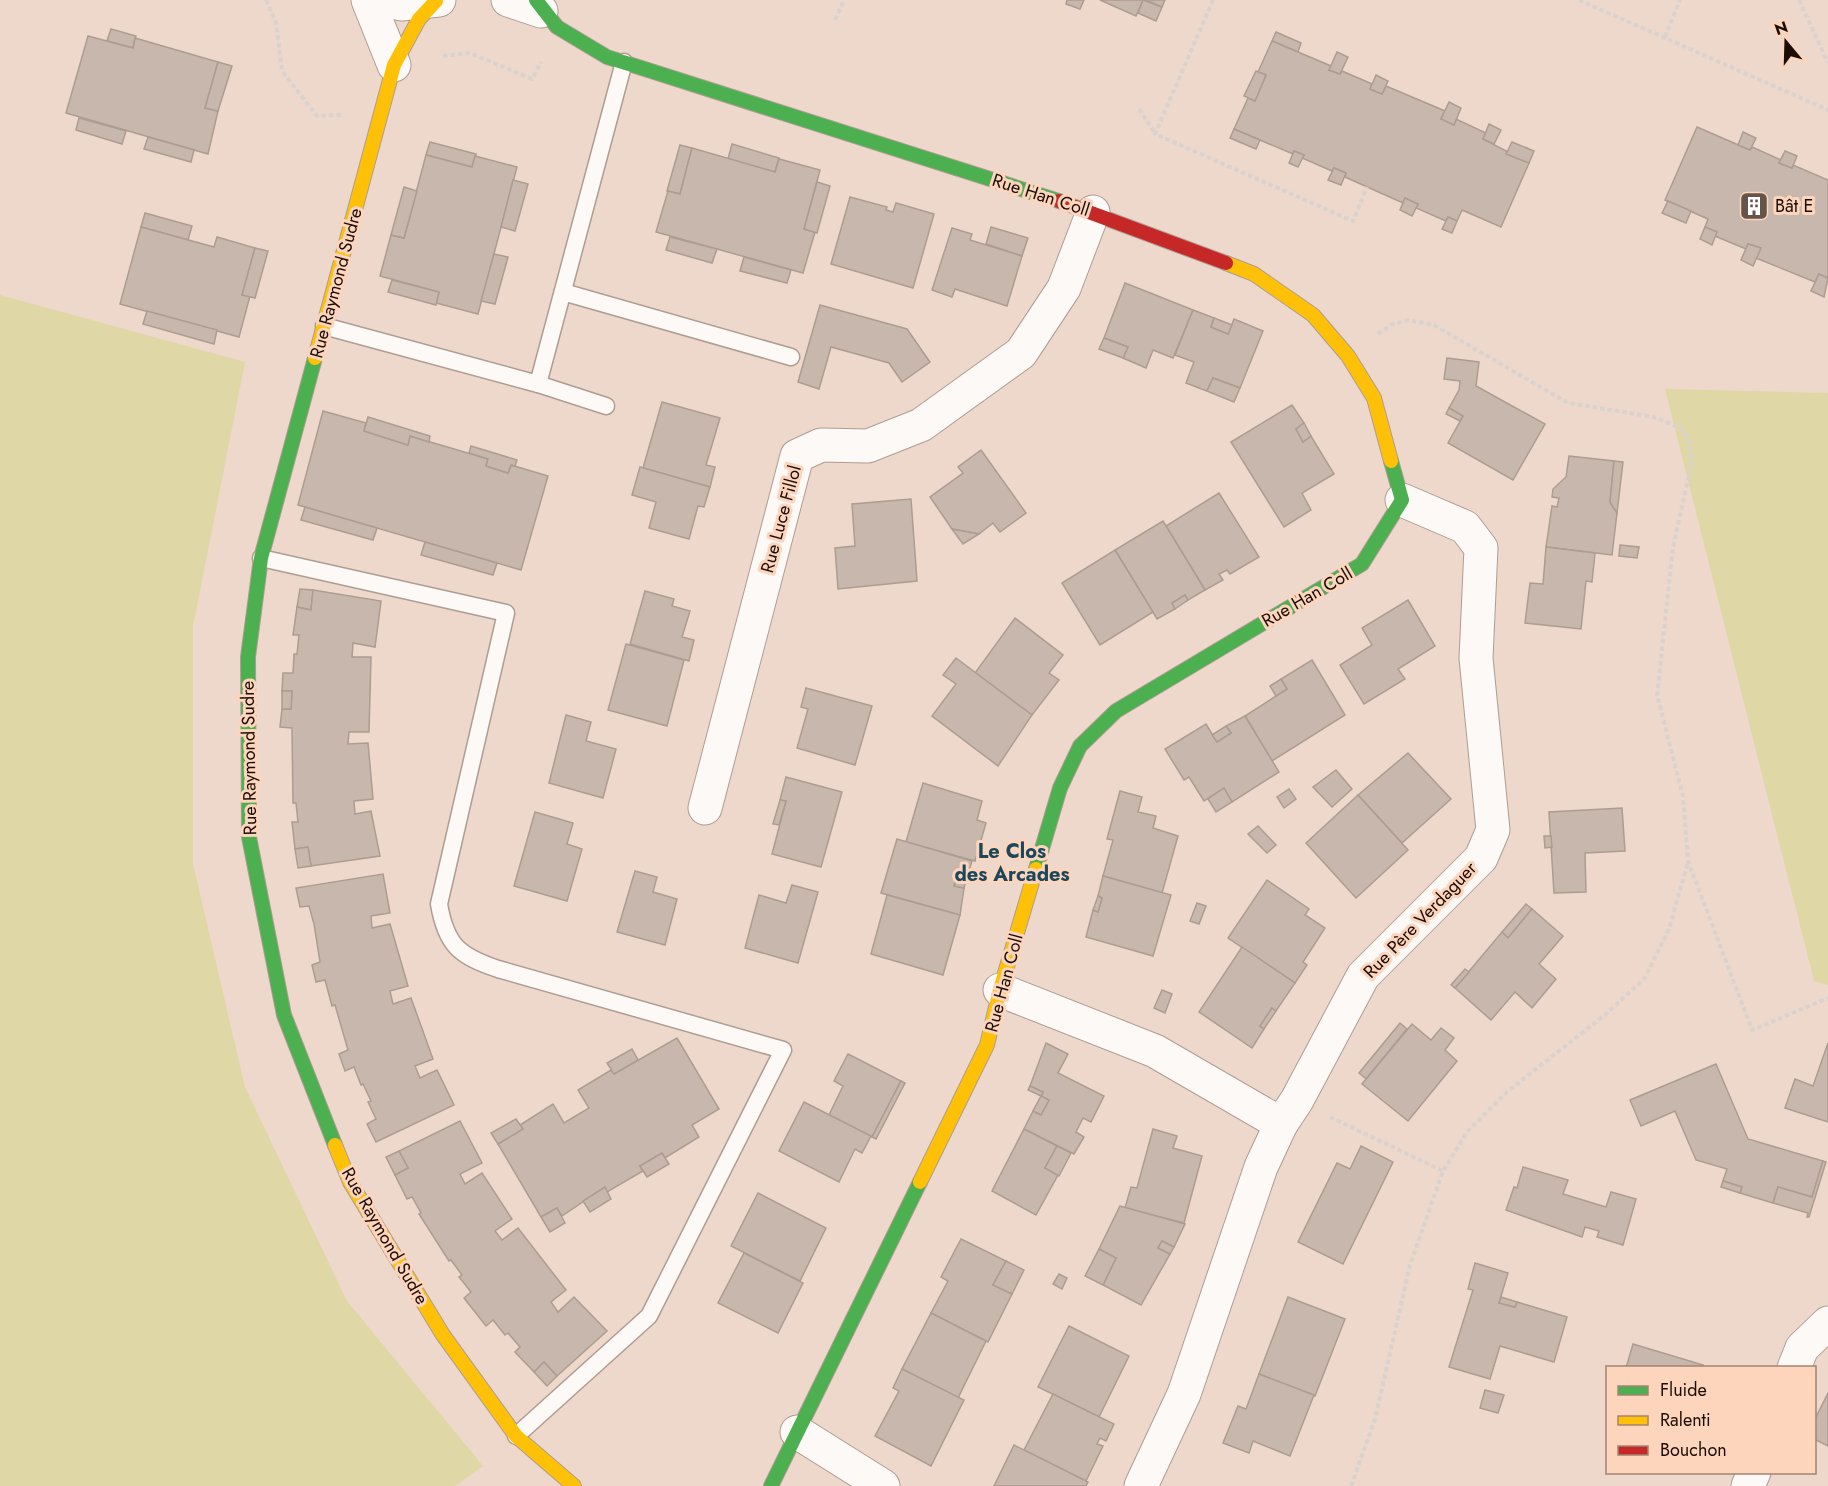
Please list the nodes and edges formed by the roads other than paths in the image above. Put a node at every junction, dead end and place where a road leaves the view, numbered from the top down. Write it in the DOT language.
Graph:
graph roads {
  1 [pos="368,0"];
  2 [pos="384,0"];
  3 [pos="508,0"];
  4 [pos="438,1"];
  5 [pos="538,5"];
  6 [pos="624,62"];
  7 [pos="394,65"];
  8 [pos="1093,212"];
  9 [pos="563,292"];
  10 [pos="324,326"];
  11 [pos="791,357"];
  12 [pos="538,384"];
  13 [pos="606,406"];
  14 [pos="1402,500"];
  15 [pos="261,558"];
  16 [pos="705,808"];
  17 [pos="1000,990"];
  18 [pos="1289,1112"];
  19 [pos="1828,1323"];
  20 [pos="1795,1366"];
  21 [pos="797,1432"];
  22 [pos="516,1436"];
  23 [pos="574,1486"];
  24 [pos="771,1486"];
  25 [pos="883,1486"];
  26 [pos="1141,1486"];
  1 -- 7 [label="street"];
  2 -- 4 [label="street"];
  3 -- 5 [label="street, Rue Han Coll"];
  4 -- 7 [label="street, Rue Raymond Sudre"];
  5 -- 6 [label="street, Rue Han Coll"];
  6 -- 8 [label="street, Rue Han Coll"];
  6 -- 9 [label="lane"];
  7 -- 10 [label="street, Rue Raymond Sudre"];
  8 -- 14 [label="street, Rue Han Coll"];
  8 -- 16 [label="street, Rue Luce Fillol"];
  9 -- 11 [label="lane"];
  9 -- 12 [label="lane"];
  10 -- 12 [label="lane"];
  10 -- 15 [label="street, Rue Raymond Sudre"];
  12 -- 13 [label="lane"];
  14 -- 17 [label="street, Rue Han Coll"];
  14 -- 18 [label="street, Rue Père Verdaguer"];
  15 -- 22 [label="street, Rue Raymond Sudre"];
  15 -- 22 [label="lane"];
  17 -- 18 [label="street"];
  17 -- 21 [label="street, Rue Han Coll"];
  18 -- 26 [label="street, Rue Père Verdaguer"];
  19 -- 20 [label="street"];
  21 -- 24 [label="street, Rue Han Coll"];
  21 -- 25 [label="street"];
  22 -- 23 [label="street, Rue Raymond Sudre"];
}
